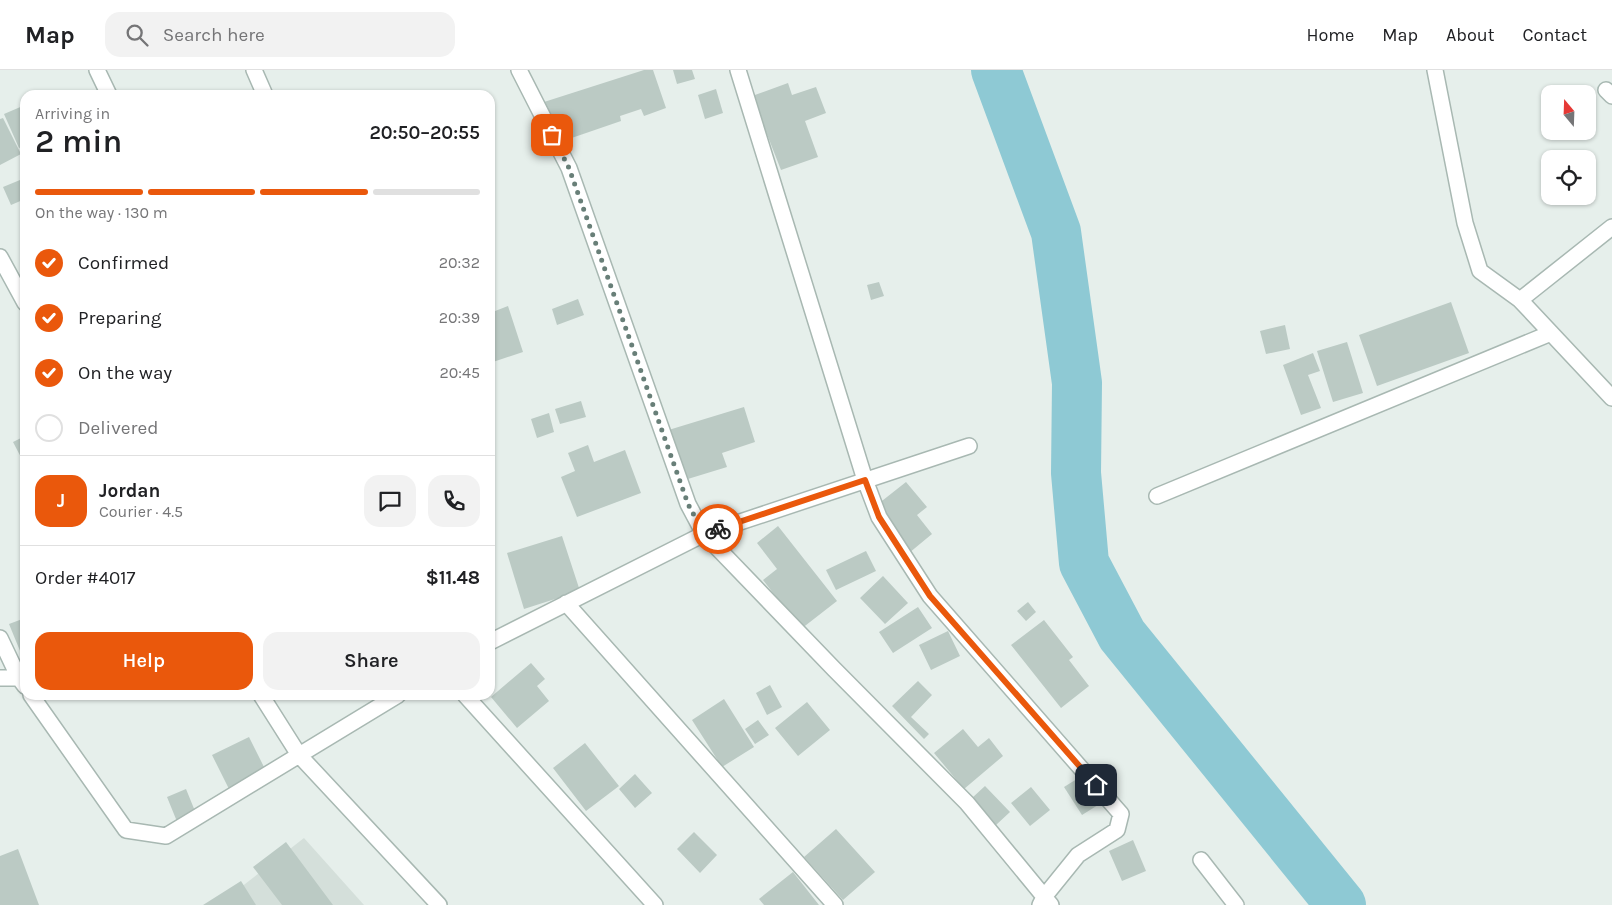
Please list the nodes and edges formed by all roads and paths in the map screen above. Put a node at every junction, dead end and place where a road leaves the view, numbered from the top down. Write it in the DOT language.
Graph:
graph roads {
  1 [pos="97,70"];
  2 [pos="254,70"];
  3 [pos="519,70"];
  4 [pos="738,70"];
  5 [pos="1435,70"];
  6 [pos="107,90"];
  7 [pos="263,90"];
  8 [pos="1612,227"];
  9 [pos="0,257"];
  10 [pos="20,294"];
  11 [pos="1520,300"];
  12 [pos="1551,333"];
  13 [pos="1612,398"];
  14 [pos="969,446"];
  15 [pos="865,480"];
  16 [pos="1157,496"];
  17 [pos="704,534"];
  18 [pos="566,603"];
  19 [pos="0,638"];
  20 [pos="495,639"];
  21 [pos="0,678"];
  22 [pos="20,678"];
  23 [pos="20,682"];
  24 [pos="35,700"];
  25 [pos="264,700"];
  26 [pos="390,700"];
  27 [pos="469,700"];
  28 [pos="300,755"];
  29 [pos="1201,860"];
  30 [pos="1045,902"];
  31 [pos="440,905"];
  32 [pos="656,905"];
  33 [pos="835,905"];
  34 [pos="1236,905"];
  1 -- 6 [label="street"];
  2 -- 7 [label="street"];
  3 -- 17 [label="street"];
  4 -- 15 [label="street"];
  5 -- 11 [label="street"];
  8 -- 11 [label="street"];
  9 -- 10 [label="street"];
  11 -- 12 [label="street"];
  12 -- 13 [label="street"];
  12 -- 16 [label="street"];
  14 -- 15 [label="street"];
  15 -- 17 [label="street"];
  15 -- 30 [label="street"];
  17 -- 18 [label="street"];
  17 -- 30 [label="street"];
  18 -- 20 [label="street"];
  18 -- 33 [label="street"];
  19 -- 22 [label="street"];
  21 -- 23 [label="street"];
  24 -- 28 [label="street"];
  25 -- 28 [label="street"];
  26 -- 28 [label="street"];
  27 -- 32 [label="street"];
  28 -- 31 [label="street"];
  29 -- 34 [label="street"];
}
